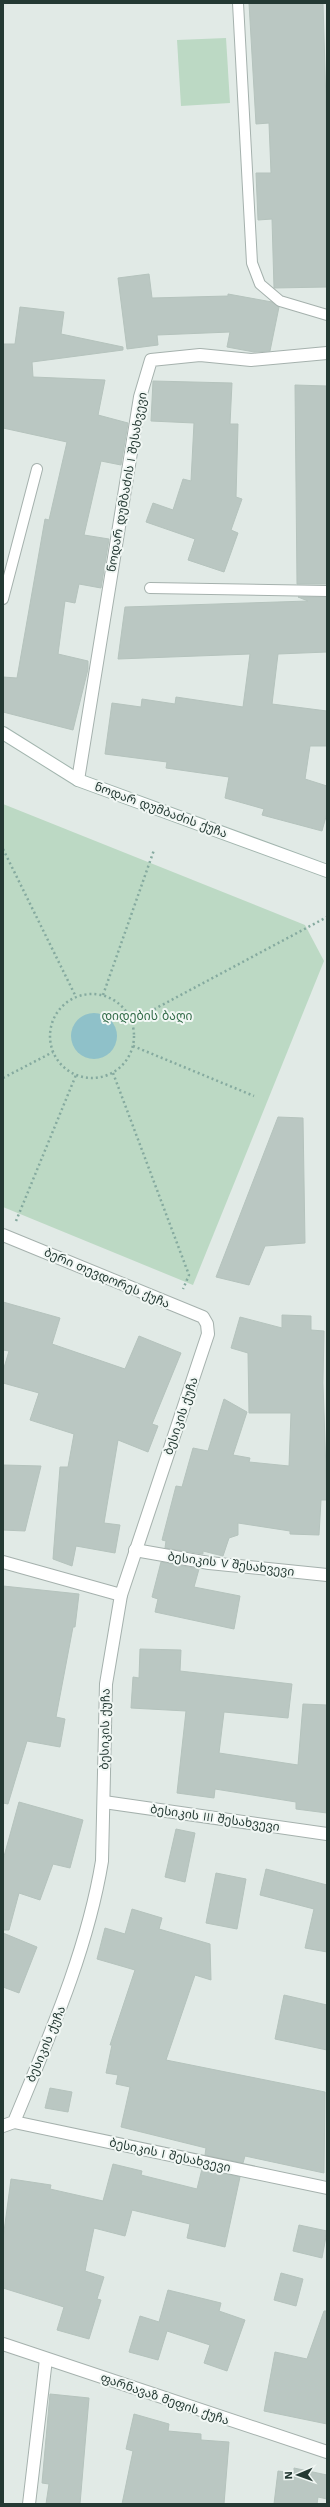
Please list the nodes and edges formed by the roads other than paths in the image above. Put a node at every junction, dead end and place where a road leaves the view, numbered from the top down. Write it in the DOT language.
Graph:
graph roads {
  1 [pos="238,3"];
  2 [pos="327,315"];
  3 [pos="327,353"];
  4 [pos="38,469"];
  5 [pos="150,588"];
  6 [pos="327,591"];
  7 [pos="3,599"];
  8 [pos="3,733"];
  9 [pos="78,780"];
  10 [pos="327,871"];
  11 [pos="6,1236"];
  12 [pos="207,1324"];
  13 [pos="135,1550"];
  14 [pos="3,1562"];
  15 [pos="327,1575"];
  16 [pos="121,1595"];
  17 [pos="104,1802"];
  18 [pos="327,1834"];
  19 [pos="8,2124"];
  20 [pos="327,2188"];
  21 [pos="3,2344"];
  22 [pos="46,2359"];
  23 [pos="327,2452"];
  24 [pos="29,2504"];
  1 -- 2 [label="lane"];
  3 -- 9 [label="street, ნოდარ დუმბაძის I შესახვევი"];
  4 -- 7 [label="lane"];
  5 -- 6 [label="lane"];
  8 -- 9 [label="street, ნოდარ დუმბაძის ქუჩა"];
  9 -- 10 [label="street, ნოდარ დუმბაძის ქუჩა"];
  11 -- 12 [label="street, ბერი თევდორეს ქუჩა"];
  12 -- 13 [label="street, ბესიკის ქუჩა"];
  13 -- 15 [label="street, ბესიკის V შესახვევი"];
  13 -- 16 [label="street, ბესიკის ქუჩა"];
  14 -- 16 [label="street"];
  16 -- 17 [label="street, ბესიკის ქუჩა"];
  17 -- 18 [label="street, ბესიკის III შესახვევი"];
  17 -- 19 [label="street, ბესიკის ქუჩა"];
  19 -- 20 [label="street, ბესიკის I შესახვევი"];
  21 -- 22 [label="street, ფარნავაზ მეფის ქუჩა"];
  22 -- 23 [label="street, ფარნავაზ მეფის ქუჩა"];
  22 -- 24 [label="street"];
}
